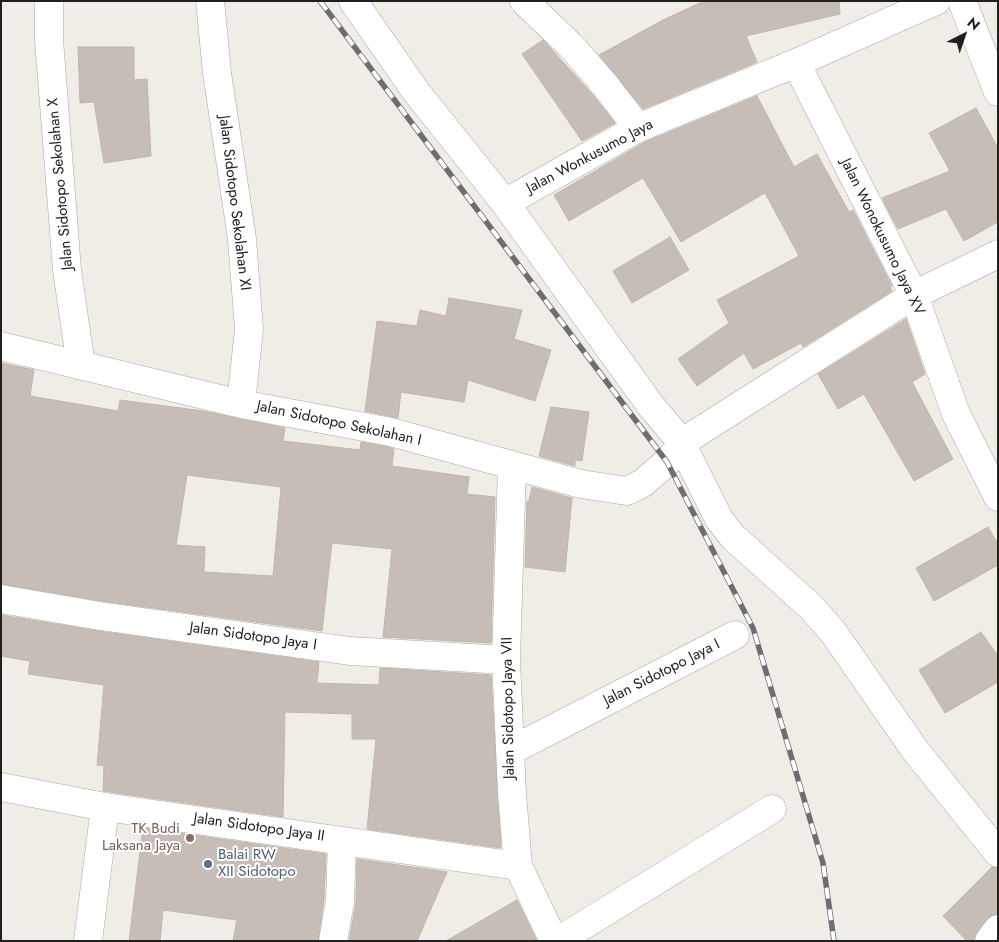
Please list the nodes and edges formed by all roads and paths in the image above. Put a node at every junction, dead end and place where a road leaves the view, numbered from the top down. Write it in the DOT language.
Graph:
graph roads {
  1 [pos="49,1"];
  2 [pos="210,1"];
  3 [pos="524,1"];
  4 [pos="936,1"];
  5 [pos="962,1"];
  6 [pos="359,4"];
  7 [pos="796,63"];
  8 [pos="998,92"];
  9 [pos="638,128"];
  10 [pos="505,203"];
  11 [pos="998,254"];
  12 [pos="914,295"];
  13 [pos="1,346"];
  14 [pos="81,366"];
  15 [pos="242,404"];
  16 [pos="674,453"];
  17 [pos="512,466"];
  18 [pos="998,496"];
  19 [pos="1,599"];
  20 [pos="735,636"];
  21 [pos="506,660"];
  22 [pos="510,751"];
  23 [pos="1,787"];
  24 [pos="105,807"];
  25 [pos="772,809"];
  26 [pos="342,840"];
  27 [pos="998,853"];
  28 [pos="518,866"];
  29 [pos="998,929"];
  30 [pos="88,941"];
  31 [pos="333,941"];
  32 [pos="556,941"];
  33 [pos="989,941"];
  1 -- 14 [label="street, Jalan Sidotopo Sekolahan X"];
  2 -- 15 [label="street, Jalan Sidotopo Sekolahan XI"];
  3 -- 9 [label="street"];
  4 -- 7 [label="street, Jalan Wonkusumo Jaya"];
  5 -- 8 [label="street"];
  6 -- 10 [label="street"];
  7 -- 9 [label="street, Jalan Wonkusumo Jaya"];
  7 -- 12 [label="street, Jalan Wonokusumo Jaya XV"];
  9 -- 10 [label="street, Jalan Wonkusumo Jaya"];
  10 -- 16 [label="street"];
  11 -- 12 [label="street, Jalan Sidotopo Sekolahan I"];
  12 -- 16 [label="street, Jalan Sidotopo Sekolahan I"];
  12 -- 18 [label="street, Jalan Wonokusumo Jaya XV"];
  13 -- 14 [label="street, Jalan Sidotopo Sekolahan I"];
  14 -- 15 [label="street, Jalan Sidotopo Sekolahan I"];
  15 -- 17 [label="street, Jalan Sidotopo Sekolahan I"];
  16 -- 17 [label="street, Jalan Sidotopo Sekolahan I"];
  16 -- 27 [label="street"];
  17 -- 21 [label="street, Jalan Sidotopo Jaya VII"];
  19 -- 21 [label="street, Jalan Sidotopo Jaya I"];
  20 -- 22 [label="street, Jalan Sidotopo Jaya I"];
  21 -- 22 [label="street, Jalan Sidotopo Jaya VII"];
  22 -- 28 [label="street, Jalan Sidotopo Jaya VII"];
  23 -- 24 [label="street, Jalan Sidotopo Jaya II"];
  24 -- 26 [label="street, Jalan Sidotopo Jaya II"];
  24 -- 30 [label="street"];
  25 -- 32 [label="street"];
  26 -- 28 [label="street, Jalan Sidotopo Jaya II"];
  26 -- 31 [label="street"];
  28 -- 32 [label="street, Jalan Sidotopo Jaya VII"];
  29 -- 33 [label="street"];
}
